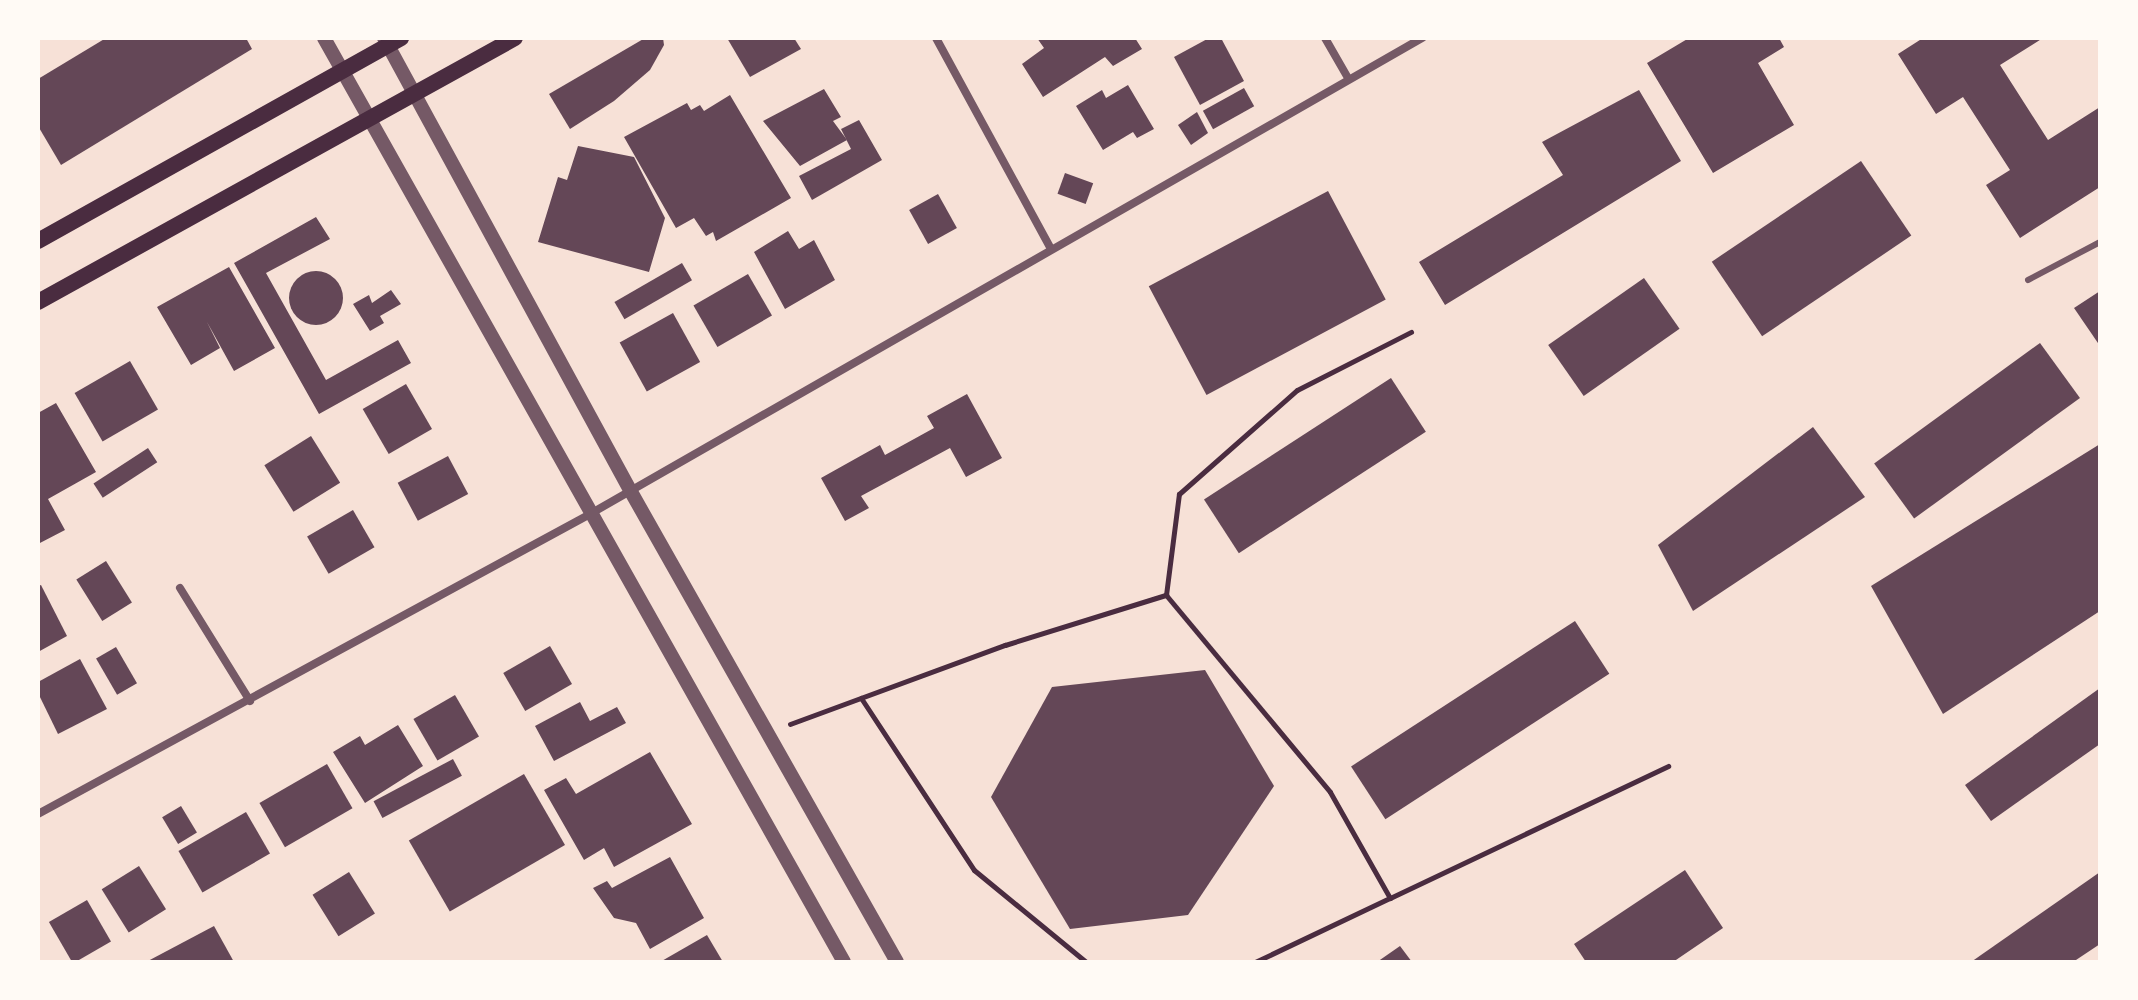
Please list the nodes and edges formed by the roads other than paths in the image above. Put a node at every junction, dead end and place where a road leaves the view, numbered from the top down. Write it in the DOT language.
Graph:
graph roads {
  1 [pos="324,38"];
  2 [pos="515,38"];
  3 [pos="936,38"];
  4 [pos="1325,38"];
  5 [pos="1422,38"];
  6 [pos="391,40"];
  7 [pos="341,71"];
  8 [pos="1348,78"];
  9 [pos="414,94"];
  10 [pos="369,119"];
  11 [pos="38,241"];
  12 [pos="2100,242"];
  13 [pos="1051,249"];
  14 [pos="2028,280"];
  15 [pos="38,302"];
  16 [pos="630,490"];
  17 [pos="590,514"];
  18 [pos="180,588"];
  19 [pos="250,701"];
  20 [pos="38,814"];
  21 [pos="844,962"];
  22 [pos="897,962"];
  1 -- 7 [label="street"];
  2 -- 9 [label="main road"];
  3 -- 13 [label="street"];
  4 -- 8 [label="street"];
  5 -- 8 [label="street"];
  6 -- 7 [label="main road"];
  6 -- 9 [label="street"];
  7 -- 10 [label="street"];
  7 -- 11 [label="main road"];
  8 -- 13 [label="street"];
  9 -- 10 [label="main road"];
  9 -- 16 [label="street"];
  10 -- 15 [label="main road"];
  10 -- 17 [label="street"];
  12 -- 14 [label="lane"];
  13 -- 16 [label="street"];
  16 -- 17 [label="street"];
  16 -- 22 [label="street"];
  17 -- 19 [label="street"];
  17 -- 21 [label="street"];
  18 -- 19 [label="street"];
  19 -- 20 [label="street"];
}
